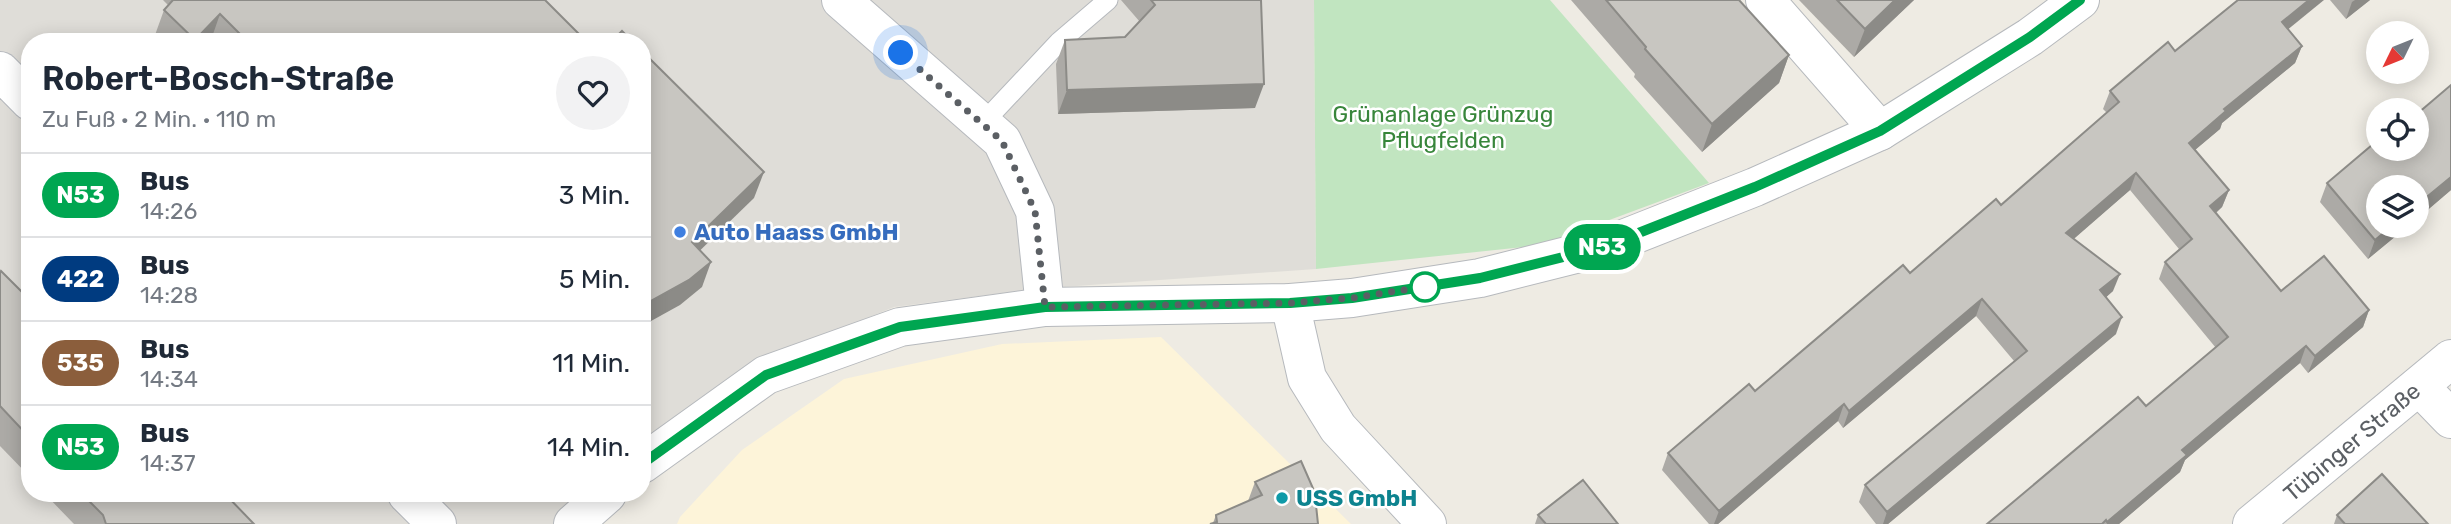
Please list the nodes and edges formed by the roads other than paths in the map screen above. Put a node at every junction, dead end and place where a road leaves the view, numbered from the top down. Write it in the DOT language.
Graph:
graph roads {
  1 [pos="841,0"];
  2 [pos="1108,0"];
  3 [pos="1765,0"];
  4 [pos="2080,0"];
  5 [pos="0,71"];
  6 [pos="21,92"];
  7 [pos="982,124"];
  8 [pos="1880,131"];
  9 [pos="1290,303"];
  10 [pos="1045,307"];
  11 [pos="2451,359"];
  12 [pos="2419,386"];
  13 [pos="2451,419"];
  14 [pos="651,458"];
  15 [pos="415,502"];
  16 [pos="598,502"];
  17 [pos="437,524"];
  18 [pos="573,524"];
  19 [pos="1427,524"];
  20 [pos="2252,524"];
  1 -- 7 [label="street"];
  2 -- 7 [label="lane"];
  3 -- 8 [label="street"];
  4 -- 8 [label="street"];
  5 -- 6 [label="street"];
  7 -- 10 [label="street"];
  8 -- 9 [label="street"];
  9 -- 10 [label="street"];
  9 -- 19 [label="street"];
  10 -- 14 [label="street"];
  11 -- 12 [label="street, Tübinger Straße"];
  12 -- 13 [label="street"];
  12 -- 20 [label="street, Tübinger Straße"];
  15 -- 17 [label="street"];
  16 -- 18 [label="street"];
}
